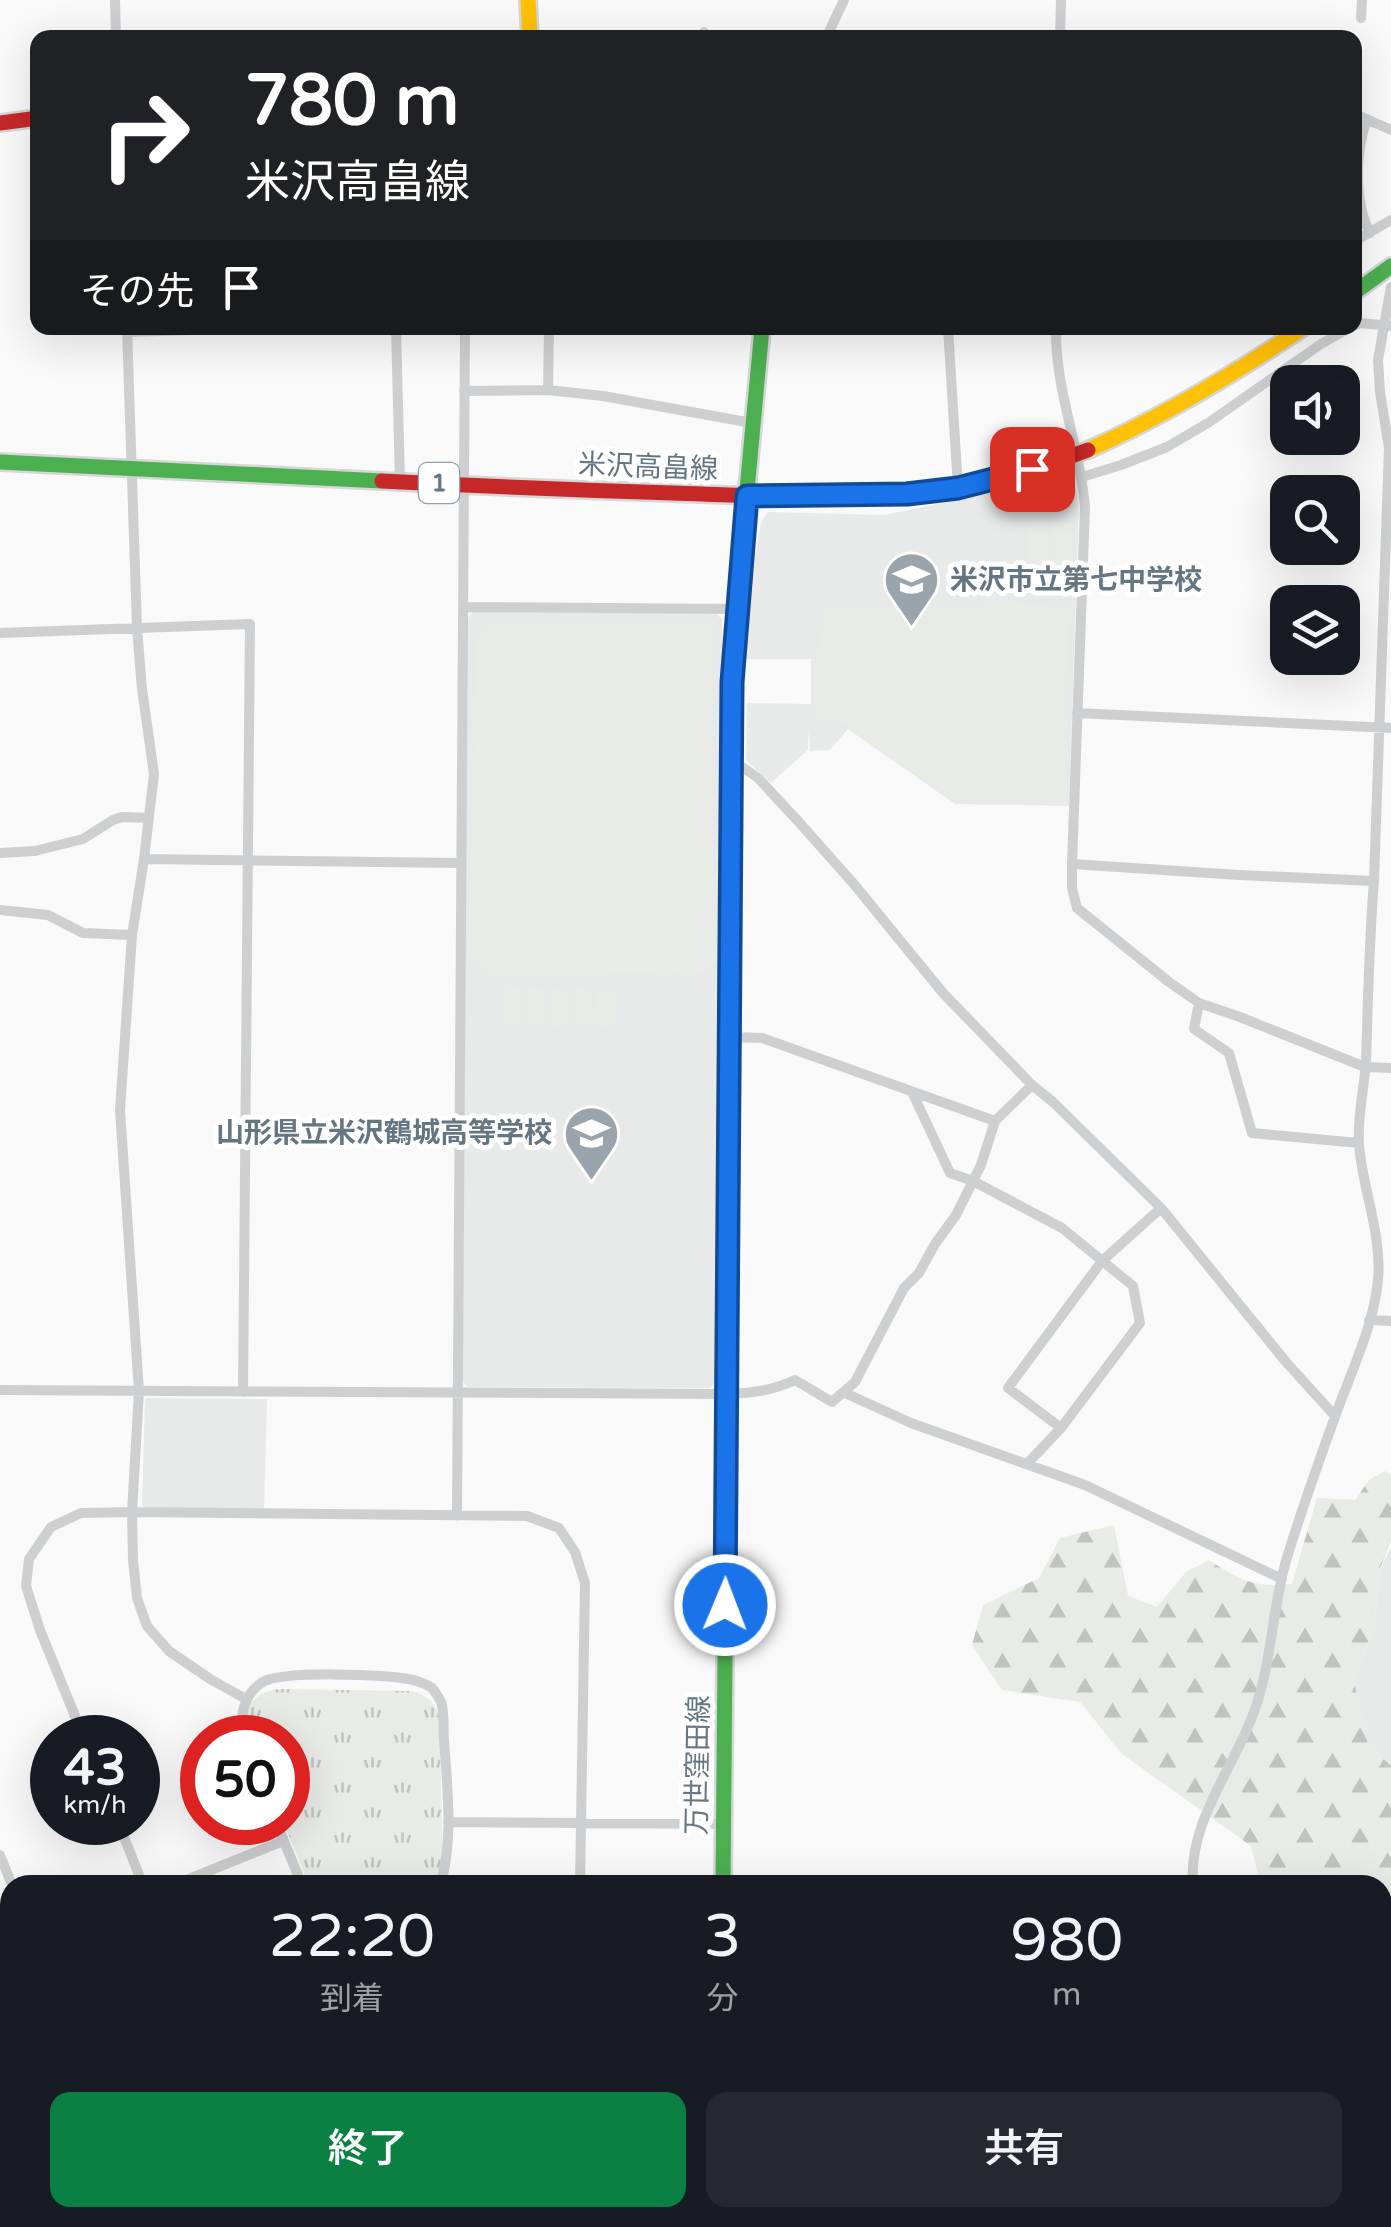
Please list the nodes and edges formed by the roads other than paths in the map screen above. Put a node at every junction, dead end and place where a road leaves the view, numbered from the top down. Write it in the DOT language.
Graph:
graph roads {
  1 [pos="115,0"];
  2 [pos="528,0"];
  3 [pos="844,0"];
  4 [pos="1061,0"];
  5 [pos="1362,0"];
  6 [pos="1361,18"];
  7 [pos="116,30"];
  8 [pos="530,30"];
  9 [pos="830,30"];
  10 [pos="1060,30"];
  11 [pos="1362,117"];
  12 [pos="30,119"];
  13 [pos="1367,119"];
  14 [pos="0,123"];
  15 [pos="1391,130"];
  16 [pos="1362,146"];
  17 [pos="1362,217"];
  18 [pos="1391,220"];
  19 [pos="1370,233"];
  20 [pos="1362,237"];
  21 [pos="1391,266"];
  22 [pos="1362,287"];
  23 [pos="1391,287"];
  24 [pos="1362,322"];
  25 [pos="1387,326"];
  26 [pos="127,335"];
  27 [pos="396,335"];
  28 [pos="465,335"];
  29 [pos="549,335"];
  30 [pos="761,335"];
  31 [pos="948,335"];
  32 [pos="1056,335"];
  33 [pos="1292,335"];
  34 [pos="1336,335"];
  35 [pos="548,390"];
  36 [pos="464,391"];
  37 [pos="752,423"];
  38 [pos="0,454"];
  39 [pos="1076,455"];
  40 [pos="0,462"];
  41 [pos="132,468"];
  42 [pos="1082,477"];
  43 [pos="400,482"];
  44 [pos="464,484"];
  45 [pos="958,488"];
  46 [pos="747,496"];
  47 [pos="463,607"];
  48 [pos="736,609"];
  49 [pos="137,628"];
  50 [pos="0,633"];
  51 [pos="1077,713"];
  52 [pos="1378,727"];
  53 [pos="1391,728"];
  54 [pos="731,760"];
  55 [pos="148,818"];
  56 [pos="0,853"];
  57 [pos="144,859"];
  58 [pos="248,861"];
  59 [pos="460,863"];
  60 [pos="1072,864"];
  61 [pos="1374,880"];
  62 [pos="0,910"];
  63 [pos="132,935"];
  64 [pos="1199,1003"];
  65 [pos="729,1037"];
  66 [pos="1366,1067"];
  67 [pos="1391,1068"];
  68 [pos="1032,1085"];
  69 [pos="912,1092"];
  70 [pos="995,1121"];
  71 [pos="1359,1143"];
  72 [pos="973,1182"];
  73 [pos="1161,1208"];
  74 [pos="1102,1261"];
  75 [pos="1369,1320"];
  76 [pos="1391,1321"];
  77 [pos="0,1390"];
  78 [pos="139,1391"];
  79 [pos="243,1392"];
  80 [pos="458,1392"];
  81 [pos="845,1392"];
  82 [pos="727,1394"];
  83 [pos="1336,1416"];
  84 [pos="1061,1428"];
  85 [pos="1027,1464"];
  86 [pos="132,1512"];
  87 [pos="457,1516"];
  88 [pos="1282,1579"];
  89 [pos="246,1698"];
  90 [pos="75,1715"];
  91 [pos="242,1715"];
  92 [pos="448,1822"];
  93 [pos="581,1824"];
  94 [pos="722,1824"];
  95 [pos="127,1845"];
  96 [pos="271,1845"];
  97 [pos="285,1845"];
  98 [pos="139,1875"];
  99 [pos="198,1875"];
  100 [pos="298,1875"];
  101 [pos="444,1875"];
  102 [pos="580,1875"];
  103 [pos="723,1875"];
  104 [pos="1193,1875"];
  1 -- 7 [label="street"];
  2 -- 8 [label="main road"];
  3 -- 9 [label="street"];
  4 -- 10 [label="street"];
  5 -- 6 [label="street"];
  11 -- 13 [label="street"];
  12 -- 14 [label="main road"];
  13 -- 15 [label="street"];
  13 -- 16 [label="street"];
  17 -- 19 [label="street"];
  18 -- 19 [label="street"];
  19 -- 20 [label="street"];
  21 -- 22 [label="main road"];
  23 -- 25 [label="street"];
  24 -- 25 [label="street"];
  25 -- 52 [label="street"];
  26 -- 41 [label="street"];
  27 -- 43 [label="street"];
  28 -- 36 [label="street"];
  29 -- 35 [label="street"];
  30 -- 37 [label="main road, 万世窪田線"];
  31 -- 45 [label="street"];
  32 -- 39 [label="street"];
  33 -- 39 [label="main road, 米沢高畠線 / 1"];
  34 -- 42 [label="street"];
  35 -- 36 [label="street"];
  35 -- 37 [label="street"];
  36 -- 44 [label="street"];
  37 -- 46 [label="main road, 万世窪田線"];
  38 -- 41 [label="main road, 米沢高畠線 / 1"];
  39 -- 42 [label="street"];
  39 -- 45 [label="main road, 米沢高畠線 / 1"];
  40 -- 41 [label="main road, 米沢高畠線 / 1"];
  41 -- 43 [label="main road, 米沢高畠線 / 1"];
  41 -- 49 [label="street"];
  42 -- 51 [label="street"];
  43 -- 44 [label="main road, 米沢高畠線 / 1"];
  44 -- 46 [label="main road, 米沢高畠線 / 1"];
  44 -- 47 [label="street"];
  45 -- 46 [label="main road, 米沢高畠線 / 1"];
  46 -- 48 [label="main road, 万世窪田線"];
  47 -- 48 [label="street"];
  47 -- 59 [label="street"];
  48 -- 54 [label="main road, 万世窪田線"];
  49 -- 50 [label="street"];
  49 -- 55 [label="street"];
  49 -- 58 [label="street"];
  51 -- 52 [label="street"];
  51 -- 60 [label="street"];
  52 -- 53 [label="street"];
  52 -- 61 [label="street"];
  54 -- 65 [label="main road, 万世窪田線"];
  54 -- 68 [label="street"];
  55 -- 56 [label="street"];
  55 -- 57 [label="street"];
  57 -- 58 [label="street"];
  57 -- 63 [label="street"];
  58 -- 59 [label="street"];
  58 -- 79 [label="street"];
  59 -- 80 [label="street"];
  60 -- 61 [label="street"];
  60 -- 64 [label="street"];
  61 -- 66 [label="street"];
  62 -- 63 [label="street"];
  63 -- 78 [label="street"];
  64 -- 66 [label="street"];
  64 -- 71 [label="street"];
  65 -- 69 [label="street"];
  65 -- 82 [label="main road, 万世窪田線"];
  66 -- 67 [label="street"];
  66 -- 71 [label="street"];
  68 -- 70 [label="street"];
  68 -- 73 [label="street"];
  69 -- 70 [label="street"];
  69 -- 72 [label="street"];
  70 -- 72 [label="street"];
  71 -- 75 [label="street"];
  72 -- 74 [label="street"];
  72 -- 81 [label="street"];
  73 -- 74 [label="street"];
  73 -- 83 [label="street"];
  74 -- 84 [label="street"];
  74 -- 84 [label="street"];
  75 -- 76 [label="street"];
  75 -- 83 [label="street"];
  77 -- 78 [label="street"];
  78 -- 79 [label="street"];
  78 -- 86 [label="street"];
  79 -- 80 [label="street"];
  80 -- 82 [label="street"];
  80 -- 87 [label="street"];
  81 -- 82 [label="street"];
  81 -- 85 [label="street"];
  82 -- 94 [label="main road, 万世窪田線"];
  83 -- 88 [label="street"];
  84 -- 85 [label="street"];
  85 -- 88 [label="street"];
  86 -- 87 [label="street"];
  86 -- 89 [label="street"];
  86 -- 90 [label="street"];
  87 -- 93 [label="street"];
  88 -- 104 [label="street"];
  89 -- 91 [label="street"];
  89 -- 92 [label="street"];
  92 -- 93 [label="street"];
  92 -- 101 [label="street"];
  93 -- 94 [label="street"];
  93 -- 102 [label="street"];
  94 -- 103 [label="main road, 万世窪田線"];
  95 -- 98 [label="street"];
  96 -- 99 [label="street"];
  97 -- 100 [label="street"];
}
